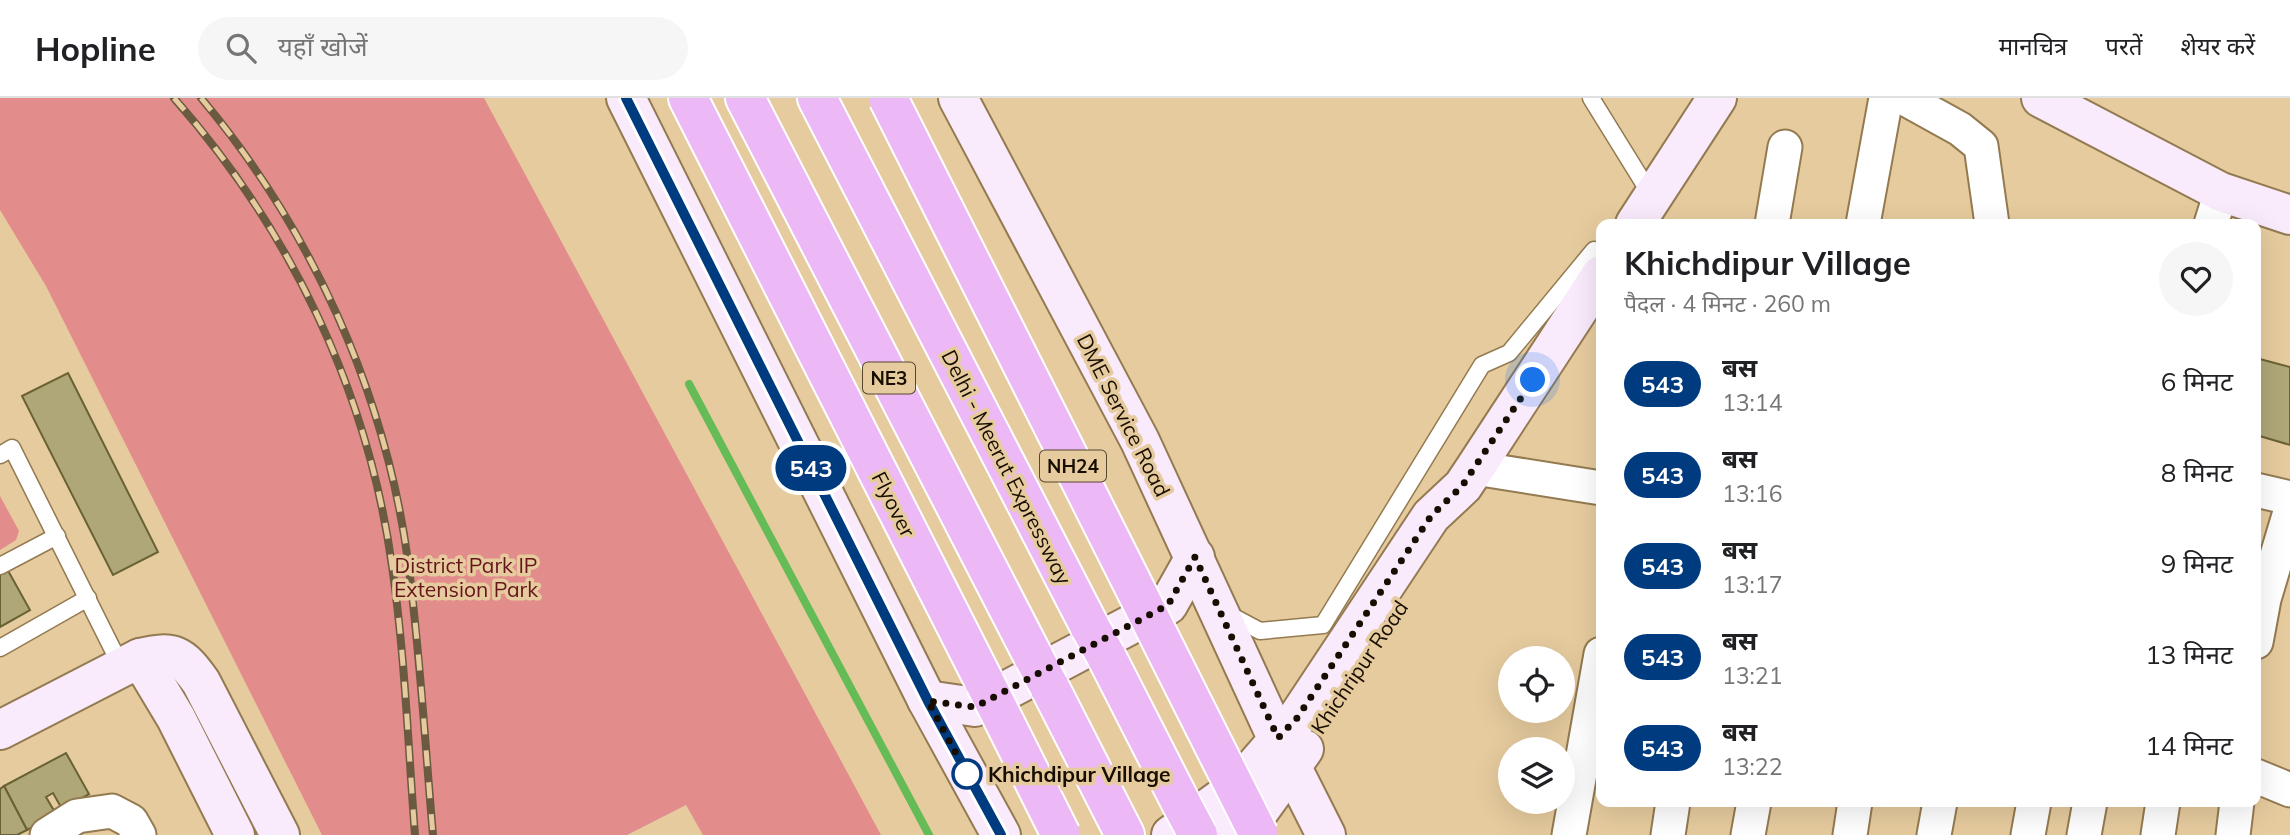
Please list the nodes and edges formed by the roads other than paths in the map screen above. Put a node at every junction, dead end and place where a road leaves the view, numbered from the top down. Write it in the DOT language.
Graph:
graph roads {
  1 [pos="626,98"];
  2 [pos="688,98"];
  3 [pos="745,98"];
  4 [pos="817,98"];
  5 [pos="888,98"];
  6 [pos="958,98"];
  7 [pos="1591,98"];
  8 [pos="1717,98"];
  9 [pos="1886,98"];
  10 [pos="1904,98"];
  11 [pos="2041,98"];
  12 [pos="1785,147"];
  13 [pos="2216,208"];
  14 [pos="1644,210"];
  15 [pos="2290,215"];
  16 [pos="1773,219"];
  17 [pos="1864,219"];
  18 [pos="1991,219"];
  19 [pos="1596,265"];
  20 [pos="1596,266"];
  21 [pos="0,454"];
  22 [pos="1469,477"];
  23 [pos="1596,488"];
  24 [pos="2261,491"];
  25 [pos="2290,499"];
  26 [pos="2290,512"];
  27 [pos="57,536"];
  28 [pos="1195,557"];
  29 [pos="0,566"];
  30 [pos="88,598"];
  31 [pos="2270,601"];
  32 [pos="1219,610"];
  33 [pos="2261,627"];
  34 [pos="0,648"];
  35 [pos="131,663"];
  36 [pos="1596,682"];
  37 [pos="928,701"];
  38 [pos="0,730"];
  39 [pos="1285,752"];
  40 [pos="2261,778"];
  41 [pos="2290,790"];
  42 [pos="1672,807"];
  43 [pos="1754,807"];
  44 [pos="1854,807"];
  45 [pos="1939,807"];
  46 [pos="2033,807"];
  47 [pos="2089,807"];
  48 [pos="2162,807"];
  49 [pos="2236,807"];
  50 [pos="1183,824"];
  51 [pos="47,835"];
  52 [pos="139,835"];
  53 [pos="235,835"];
  54 [pos="280,835"];
  55 [pos="1001,835"];
  56 [pos="1061,835"];
  57 [pos="1125,835"];
  58 [pos="1232,835"];
  59 [pos="1259,835"];
  60 [pos="1326,835"];
  61 [pos="1569,835"];
  62 [pos="1668,835"];
  63 [pos="1748,835"];
  64 [pos="1850,835"];
  65 [pos="1934,835"];
  66 [pos="2028,835"];
  67 [pos="2084,835"];
  68 [pos="2158,835"];
  69 [pos="2233,835"];
  1 -- 37 [label="street"];
  2 -- 56 [label="highway, Flyover, bridge"];
  3 -- 57 [label="highway, NE3"];
  4 -- 50 [label="highway, Delhi - Meerut Expressway"];
  5 -- 59 [label="highway, NH24, bridge"];
  6 -- 28 [label="street, DME Service Road"];
  7 -- 14 [label="lane"];
  8 -- 14 [label="street"];
  9 -- 17 [label="street"];
  10 -- 18 [label="street"];
  11 -- 13 [label="street"];
  12 -- 16 [label="street"];
  13 -- 15 [label="street"];
  19 -- 32 [label="lane"];
  20 -- 22 [label="street, Khichripur Road"];
  21 -- 27 [label="lane"];
  22 -- 23 [label="street"];
  22 -- 39 [label="street, Khichripur Road"];
  24 -- 25 [label="street"];
  26 -- 31 [label="street"];
  27 -- 29 [label="lane"];
  27 -- 30 [label="lane"];
  28 -- 32 [label="street, DME Service Road"];
  28 -- 37 [label="street"];
  30 -- 34 [label="lane"];
  30 -- 35 [label="lane"];
  31 -- 33 [label="street"];
  32 -- 39 [label="street, DME Service Road"];
  35 -- 38 [label="street"];
  35 -- 53 [label="street"];
  35 -- 54 [label="street"];
  36 -- 61 [label="street"];
  37 -- 55 [label="street"];
  39 -- 50 [label="street, Khichripur Road"];
  39 -- 58 [label="street, Khichripur Road"];
  39 -- 60 [label="street, DME Service Road"];
  40 -- 41 [label="street"];
  42 -- 62 [label="street"];
  43 -- 63 [label="street"];
  44 -- 64 [label="street"];
  45 -- 65 [label="street"];
  46 -- 66 [label="street"];
  47 -- 67 [label="street"];
  48 -- 68 [label="street"];
  49 -- 69 [label="street"];
  51 -- 52 [label="street"];
}
